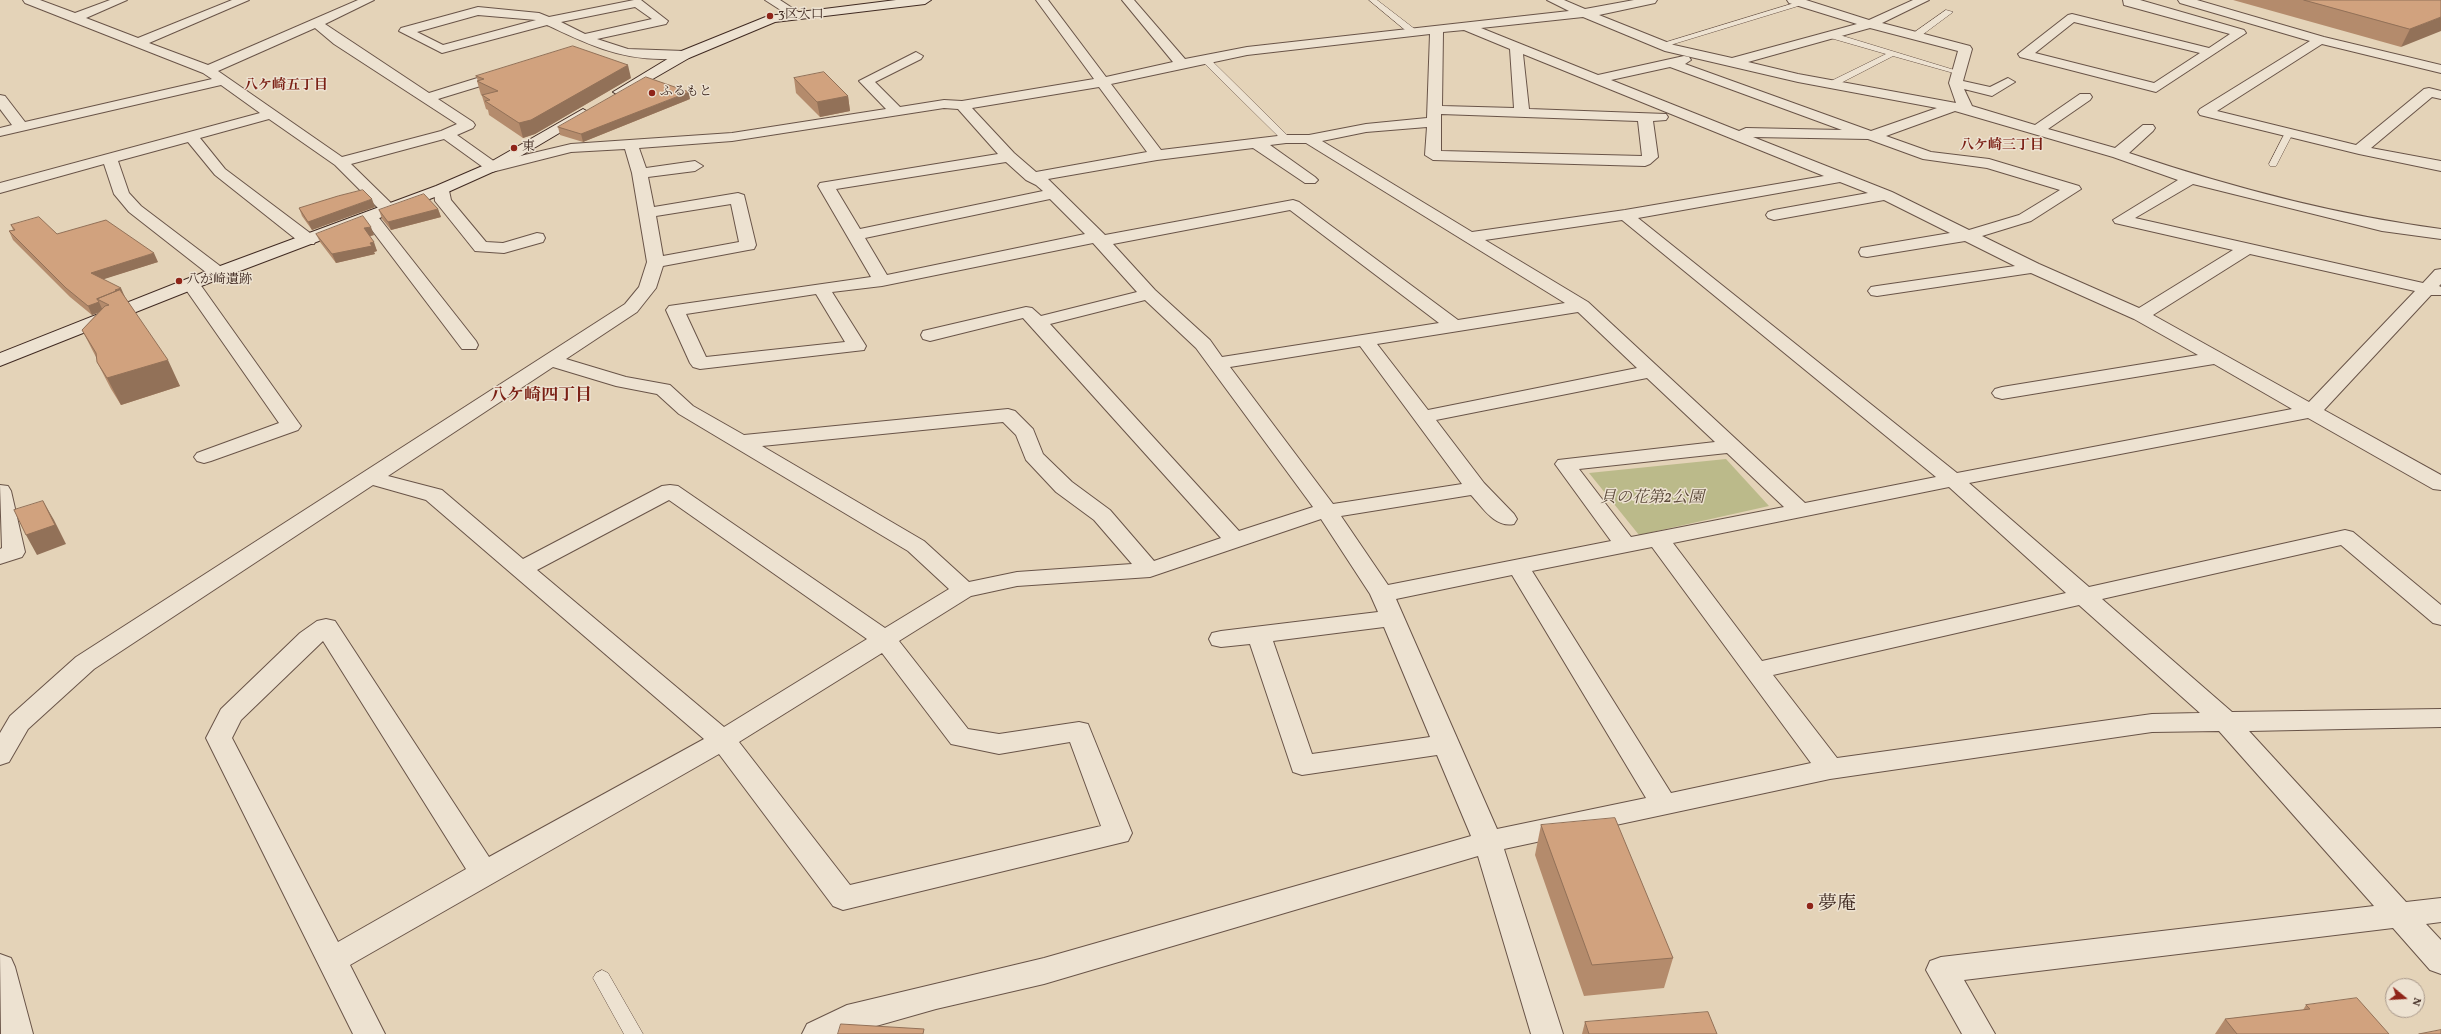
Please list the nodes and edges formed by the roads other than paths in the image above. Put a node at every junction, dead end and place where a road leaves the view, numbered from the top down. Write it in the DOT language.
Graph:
graph roads {
  1 [pos="29,0"];
  2 [pos="122,0"];
  3 [pos="243,0"];
  4 [pos="368,0"];
  5 [pos="476,0"];
  6 [pos="772,0"];
  7 [pos="925,0"];
  8 [pos="1042,0"];
  9 [pos="1128,0"];
  10 [pos="1373,0"];
  11 [pos="1553,0"];
  12 [pos="1923,0"];
  13 [pos="2134,0"];
  14 [pos="2184,0"];
  15 [pos="1646,1"];
  16 [pos="1799,2"];
  17 [pos="1585,12"];
  18 [pos="1949,12"];
  19 [pos="462,15"];
  20 [pos="797,15"];
  21 [pos="74,18"];
  22 [pos="548,21"];
  23 [pos="316,23"];
  24 [pos="1870,24"];
  25 [pos="1465,26"];
  26 [pos="1437,29"];
  27 [pos="1413,32"];
  28 [pos="1830,35"];
  29 [pos="1915,36"];
  30 [pos="585,38"];
  31 [pos="2320,40"];
  32 [pos="137,43"];
  33 [pos="1664,44"];
  34 [pos="600,45"];
  35 [pos="1516,47"];
  36 [pos="578,52"];
  37 [pos="2211,52"];
  38 [pos="1891,54"];
  39 [pos="684,55"];
  40 [pos="1701,55"];
  41 [pos="916,56"];
  42 [pos="1206,60"];
  43 [pos="1671,63"];
  44 [pos="1731,63"];
  45 [pos="1182,64"];
  46 [pos="2441,69"];
  47 [pos="208,70"];
  48 [pos="518,70"];
  49 [pos="1957,78"];
  50 [pos="1598,79"];
  51 [pos="221,81"];
  52 [pos="1102,82"];
  53 [pos="2008,82"];
  54 [pos="1832,84"];
  55 [pos="2441,95"];
  56 [pos="2085,97"];
  57 [pos="428,98"];
  58 [pos="0,99"];
  59 [pos="962,105"];
  60 [pos="1960,108"];
  61 [pos="898,112"];
  62 [pos="1522,113"];
  63 [pos="270,115"];
  64 [pos="1434,116"];
  65 [pos="1646,117"];
  66 [pos="1698,118"];
  67 [pos="21,127"];
  68 [pos="2148,128"];
  69 [pos="2035,131"];
  70 [pos="0,132"];
  71 [pos="1731,132"];
  72 [pos="2289,133"];
  73 [pos="446,134"];
  74 [pos="1874,135"];
  75 [pos="192,136"];
  76 [pos="1286,139"];
  77 [pos="1310,139"];
  78 [pos="1256,143"];
  79 [pos="631,145"];
  80 [pos="2359,150"];
  81 [pos="2118,154"];
  82 [pos="1157,155"];
  83 [pos="1010,157"];
  84 [pos="110,158"];
  85 [pos="340,162"];
  86 [pos="2273,164"];
  87 [pos="695,166"];
  88 [pos="2441,166"];
  89 [pos="492,167"];
  90 [pos="640,174"];
  91 [pos="1031,177"];
  92 [pos="1843,177"];
  93 [pos="2191,179"];
  94 [pos="1310,180"];
  95 [pos="0,188"];
  96 [pos="442,189"];
  97 [pos="1053,194"];
  98 [pos="1886,195"];
  99 [pos="388,210"];
  100 [pos="648,213"];
  101 [pos="1625,215"];
  102 [pos="1774,215"];
  103 [pos="370,217"];
  104 [pos="2441,234"];
  105 [pos="855,235"];
  106 [pos="1965,236"];
  107 [pos="1469,237"];
  108 [pos="537,238"];
  109 [pos="1098,239"];
  110 [pos="308,240"];
  111 [pos="2247,249"];
  112 [pos="1867,252"];
  113 [pos="656,262"];
  114 [pos="2033,268"];
  115 [pos="218,273"];
  116 [pos="2441,274"];
  117 [pos="882,281"];
  118 [pos="191,284"];
  119 [pos="822,288"];
  120 [pos="1877,291"];
  121 [pos="2433,291"];
  122 [pos="1149,294"];
  123 [pos="1582,306"];
  124 [pos="2140,315"];
  125 [pos="1038,322"];
  126 [pos="1455,326"];
  127 [pos="930,335"];
  128 [pos="1366,341"];
  129 [pos="469,346"];
  130 [pos="2216,358"];
  131 [pos="0,360"];
  132 [pos="553,361"];
  133 [pos="1217,363"];
  134 [pos="1652,372"];
  135 [pos="2002,393"];
  136 [pos="2312,411"];
  137 [pos="1423,417"];
  138 [pos="740,442"];
  139 [pos="1732,446"];
  140 [pos="204,457"];
  141 [pos="371,478"];
  142 [pos="1953,480"];
  143 [pos="2441,484"];
  144 [pos="1476,488"];
  145 [pos="0,491"];
  146 [pos="1800,510"];
  147 [pos="1328,513"];
  148 [pos="1506,519"];
  149 [pos="1658,539"];
  150 [pos="1235,540"];
  151 [pos="1625,545"];
  152 [pos="0,557"];
  153 [pos="1518,567"];
  154 [pos="521,569"];
  155 [pos="1150,570"];
  156 [pos="964,590"];
  157 [pos="1382,594"];
  158 [pos="2083,595"];
  159 [pos="2441,617"];
  160 [pos="1393,618"];
  161 [pos="1259,635"];
  162 [pos="1221,639"];
  163 [pos="885,640"];
  164 [pos="1758,670"];
  165 [pos="2441,718"];
  166 [pos="2226,722"];
  167 [pos="10,727"];
  168 [pos="723,740"];
  169 [pos="1446,744"];
  170 [pos="0,755"];
  171 [pos="1830,769"];
  172 [pos="1664,804"];
  173 [pos="1488,842"];
  174 [pos="484,873"];
  175 [pos="2441,910"];
  176 [pos="2400,914"];
  177 [pos="331,961"];
  178 [pos="2441,961"];
  179 [pos="0,967"];
  180 [pos="602,978"];
  181 [pos="9,1018"];
  182 [pos="369,1034"];
  183 [pos="634,1034"];
  184 [pos="818,1034"];
  185 [pos="1546,1034"];
  186 [pos="1979,1034"];
  1 -- 21 [label="street"];
  2 -- 21 [label="street"];
  3 -- 32 [label="street"];
  4 -- 23 [label="street"];
  5 -- 19 [label="street"];
  6 -- 20 [label="street"];
  7 -- 20 [label="street"];
  8 -- 52 [label="street"];
  9 -- 45 [label="street"];
  10 -- 27 [label="lane"];
  11 -- 17 [label="street"];
  12 -- 24 [label="street"];
  13 -- 37 [label="street"];
  14 -- 31 [label="street"];
  15 -- 17 [label="street"];
  16 -- 24 [label="street"];
  16 -- 33 [label="lane"];
  17 -- 25 [label="street"];
  17 -- 33 [label="street"];
  18 -- 29 [label="lane"];
  19 -- 22 [label="street"];
  19 -- 22 [label="street"];
  20 -- 39 [label="street"];
  21 -- 32 [label="street"];
  22 -- 30 [label="street"];
  22 -- 30 [label="street"];
  23 -- 47 [label="street"];
  23 -- 57 [label="street"];
  24 -- 28 [label="street"];
  24 -- 29 [label="street"];
  25 -- 26 [label="street"];
  25 -- 35 [label="street"];
  26 -- 27 [label="street"];
  26 -- 64 [label="street"];
  27 -- 42 [label="street"];
  28 -- 38 [label="lane"];
  28 -- 44 [label="street"];
  29 -- 49 [label="street"];
  30 -- 34 [label="street"];
  31 -- 46 [label="street"];
  31 -- 72 [label="street"];
  32 -- 47 [label="street"];
  33 -- 40 [label="street"];
  34 -- 36 [label="street"];
  34 -- 39 [label="street"];
  35 -- 50 [label="street"];
  35 -- 62 [label="street"];
  37 -- 37 [label="street"];
  38 -- 49 [label="lane"];
  38 -- 54 [label="lane"];
  39 -- 89 [label="street"];
  40 -- 43 [label="street"];
  40 -- 44 [label="street"];
  41 -- 61 [label="street"];
  42 -- 45 [label="street"];
  42 -- 76 [label="lane"];
  43 -- 50 [label="street"];
  43 -- 74 [label="street"];
  44 -- 54 [label="street"];
  45 -- 52 [label="street"];
  47 -- 51 [label="street"];
  48 -- 57 [label="street"];
  49 -- 53 [label="street"];
  49 -- 60 [label="street"];
  50 -- 66 [label="street"];
  51 -- 63 [label="street"];
  51 -- 67 [label="street"];
  52 -- 59 [label="street"];
  52 -- 82 [label="street"];
  54 -- 60 [label="street"];
  55 -- 80 [label="street"];
  56 -- 69 [label="street"];
  57 -- 73 [label="street"];
  58 -- 67 [label="street"];
  59 -- 61 [label="street"];
  59 -- 83 [label="street"];
  60 -- 69 [label="street"];
  60 -- 74 [label="street"];
  61 -- 79 [label="street"];
  62 -- 64 [label="street"];
  62 -- 65 [label="street"];
  63 -- 75 [label="street"];
  63 -- 85 [label="street"];
  64 -- 65 [label="street"];
  64 -- 77 [label="street"];
  65 -- 66 [label="street"];
  66 -- 71 [label="street"];
  67 -- 70 [label="street"];
  68 -- 81 [label="street"];
  69 -- 81 [label="street"];
  71 -- 74 [label="street"];
  71 -- 92 [label="street"];
  72 -- 80 [label="street"];
  72 -- 86 [label="lane"];
  73 -- 85 [label="street"];
  73 -- 89 [label="street"];
  74 -- 106 [label="street"];
  75 -- 84 [label="street"];
  75 -- 110 [label="street"];
  76 -- 77 [label="street"];
  76 -- 78 [label="street"];
  77 -- 107 [label="street"];
  78 -- 82 [label="street"];
  78 -- 94 [label="street"];
  79 -- 89 [label="street"];
  79 -- 90 [label="street"];
  80 -- 88 [label="street"];
  81 -- 93 [label="street"];
  82 -- 91 [label="street"];
  83 -- 91 [label="street"];
  83 -- 105 [label="street"];
  84 -- 95 [label="street"];
  84 -- 115 [label="street"];
  85 -- 99 [label="street"];
  87 -- 90 [label="street"];
  89 -- 96 [label="street"];
  90 -- 100 [label="street"];
  91 -- 97 [label="street"];
  92 -- 98 [label="street"];
  92 -- 101 [label="street"];
  93 -- 104 [label="street"];
  93 -- 111 [label="street"];
  96 -- 99 [label="street"];
  96 -- 108 [label="street"];
  97 -- 105 [label="street"];
  97 -- 109 [label="street"];
  98 -- 102 [label="street"];
  98 -- 106 [label="street"];
  99 -- 103 [label="street"];
  100 -- 113 [label="street"];
  100 -- 113 [label="street"];
  101 -- 107 [label="street"];
  101 -- 142 [label="street"];
  103 -- 110 [label="street"];
  103 -- 129 [label="street"];
  105 -- 117 [label="street"];
  106 -- 112 [label="street"];
  106 -- 114 [label="street"];
  107 -- 123 [label="street"];
  109 -- 117 [label="street"];
  109 -- 122 [label="street"];
  109 -- 126 [label="street"];
  110 -- 115 [label="street"];
  111 -- 121 [label="street"];
  111 -- 124 [label="street"];
  113 -- 132 [label="street"];
  114 -- 120 [label="street"];
  114 -- 124 [label="street"];
  115 -- 118 [label="street"];
  116 -- 121 [label="street"];
  117 -- 119 [label="street"];
  118 -- 131 [label="street"];
  118 -- 140 [label="street"];
  119 -- 119 [label="street"];
  121 -- 136 [label="street"];
  122 -- 125 [label="street"];
  122 -- 133 [label="street"];
  123 -- 126 [label="street"];
  123 -- 134 [label="street"];
  124 -- 130 [label="street"];
  125 -- 127 [label="street"];
  125 -- 150 [label="street"];
  126 -- 128 [label="street"];
  128 -- 133 [label="street"];
  128 -- 137 [label="street"];
  130 -- 135 [label="street"];
  130 -- 136 [label="street"];
  132 -- 138 [label="street"];
  132 -- 141 [label="street"];
  133 -- 147 [label="street"];
  134 -- 137 [label="street"];
  134 -- 139 [label="street"];
  136 -- 142 [label="street"];
  136 -- 143 [label="street"];
  137 -- 144 [label="street"];
  138 -- 155 [label="street"];
  138 -- 156 [label="street"];
  139 -- 146 [label="street"];
  139 -- 151 [label="street"];
  141 -- 154 [label="street"];
  141 -- 167 [label="street"];
  142 -- 146 [label="street"];
  142 -- 158 [label="street"];
  144 -- 147 [label="street"];
  144 -- 148 [label="street"];
  145 -- 152 [label="street"];
  146 -- 149 [label="street"];
  147 -- 150 [label="street"];
  147 -- 157 [label="street"];
  149 -- 151 [label="street"];
  149 -- 164 [label="street"];
  150 -- 155 [label="street"];
  151 -- 153 [label="street"];
  153 -- 157 [label="street"];
  153 -- 172 [label="street"];
  154 -- 163 [label="street"];
  154 -- 168 [label="street"];
  155 -- 156 [label="street"];
  156 -- 163 [label="street"];
  157 -- 160 [label="street"];
  158 -- 159 [label="street"];
  158 -- 164 [label="street"];
  158 -- 166 [label="street"];
  160 -- 161 [label="street"];
  160 -- 169 [label="street"];
  161 -- 162 [label="street"];
  161 -- 169 [label="street"];
  163 -- 168 [label="street"];
  163 -- 168 [label="street"];
  164 -- 171 [label="street"];
  165 -- 166 [label="street"];
  166 -- 171 [label="street"];
  166 -- 176 [label="street"];
  167 -- 170 [label="street"];
  168 -- 174 [label="street"];
  169 -- 173 [label="street"];
  171 -- 172 [label="street"];
  172 -- 173 [label="street"];
  173 -- 184 [label="street"];
  173 -- 185 [label="street"];
  174 -- 177 [label="street"];
  174 -- 177 [label="street"];
  175 -- 176 [label="street"];
  176 -- 178 [label="street"];
  176 -- 186 [label="street"];
  177 -- 182 [label="street"];
  179 -- 181 [label="street"];
  180 -- 183 [label="lane"];
}
